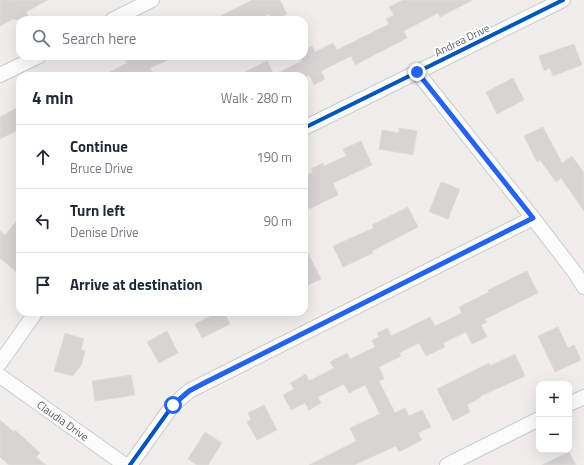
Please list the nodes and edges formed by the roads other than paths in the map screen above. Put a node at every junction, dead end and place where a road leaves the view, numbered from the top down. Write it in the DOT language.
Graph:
graph roads {
  1 [pos="152,0"];
  2 [pos="563,0"];
  3 [pos="120,16"];
  4 [pos="31,60"];
  5 [pos="417,72"];
  6 [pos="0,76"];
  7 [pos="308,126"];
  8 [pos="533,218"];
  9 [pos="584,287"];
  10 [pos="33,316"];
  11 [pos="0,363"];
  12 [pos="0,376"];
  13 [pos="584,397"];
  14 [pos="572,403"];
  15 [pos="536,420"];
  16 [pos="125,465"];
  17 [pos="130,465"];
  18 [pos="447,465"];
  1 -- 3 [label="street"];
  2 -- 5 [label="street, Andrea Drive"];
  4 -- 6 [label="street"];
  5 -- 7 [label="street, Andrea Drive"];
  5 -- 8 [label="street"];
  8 -- 9 [label="street"];
  8 -- 17 [label="street"];
  10 -- 11 [label="street"];
  12 -- 16 [label="street, Claudia Drive"];
  13 -- 14 [label="street"];
  15 -- 18 [label="street"];
}
